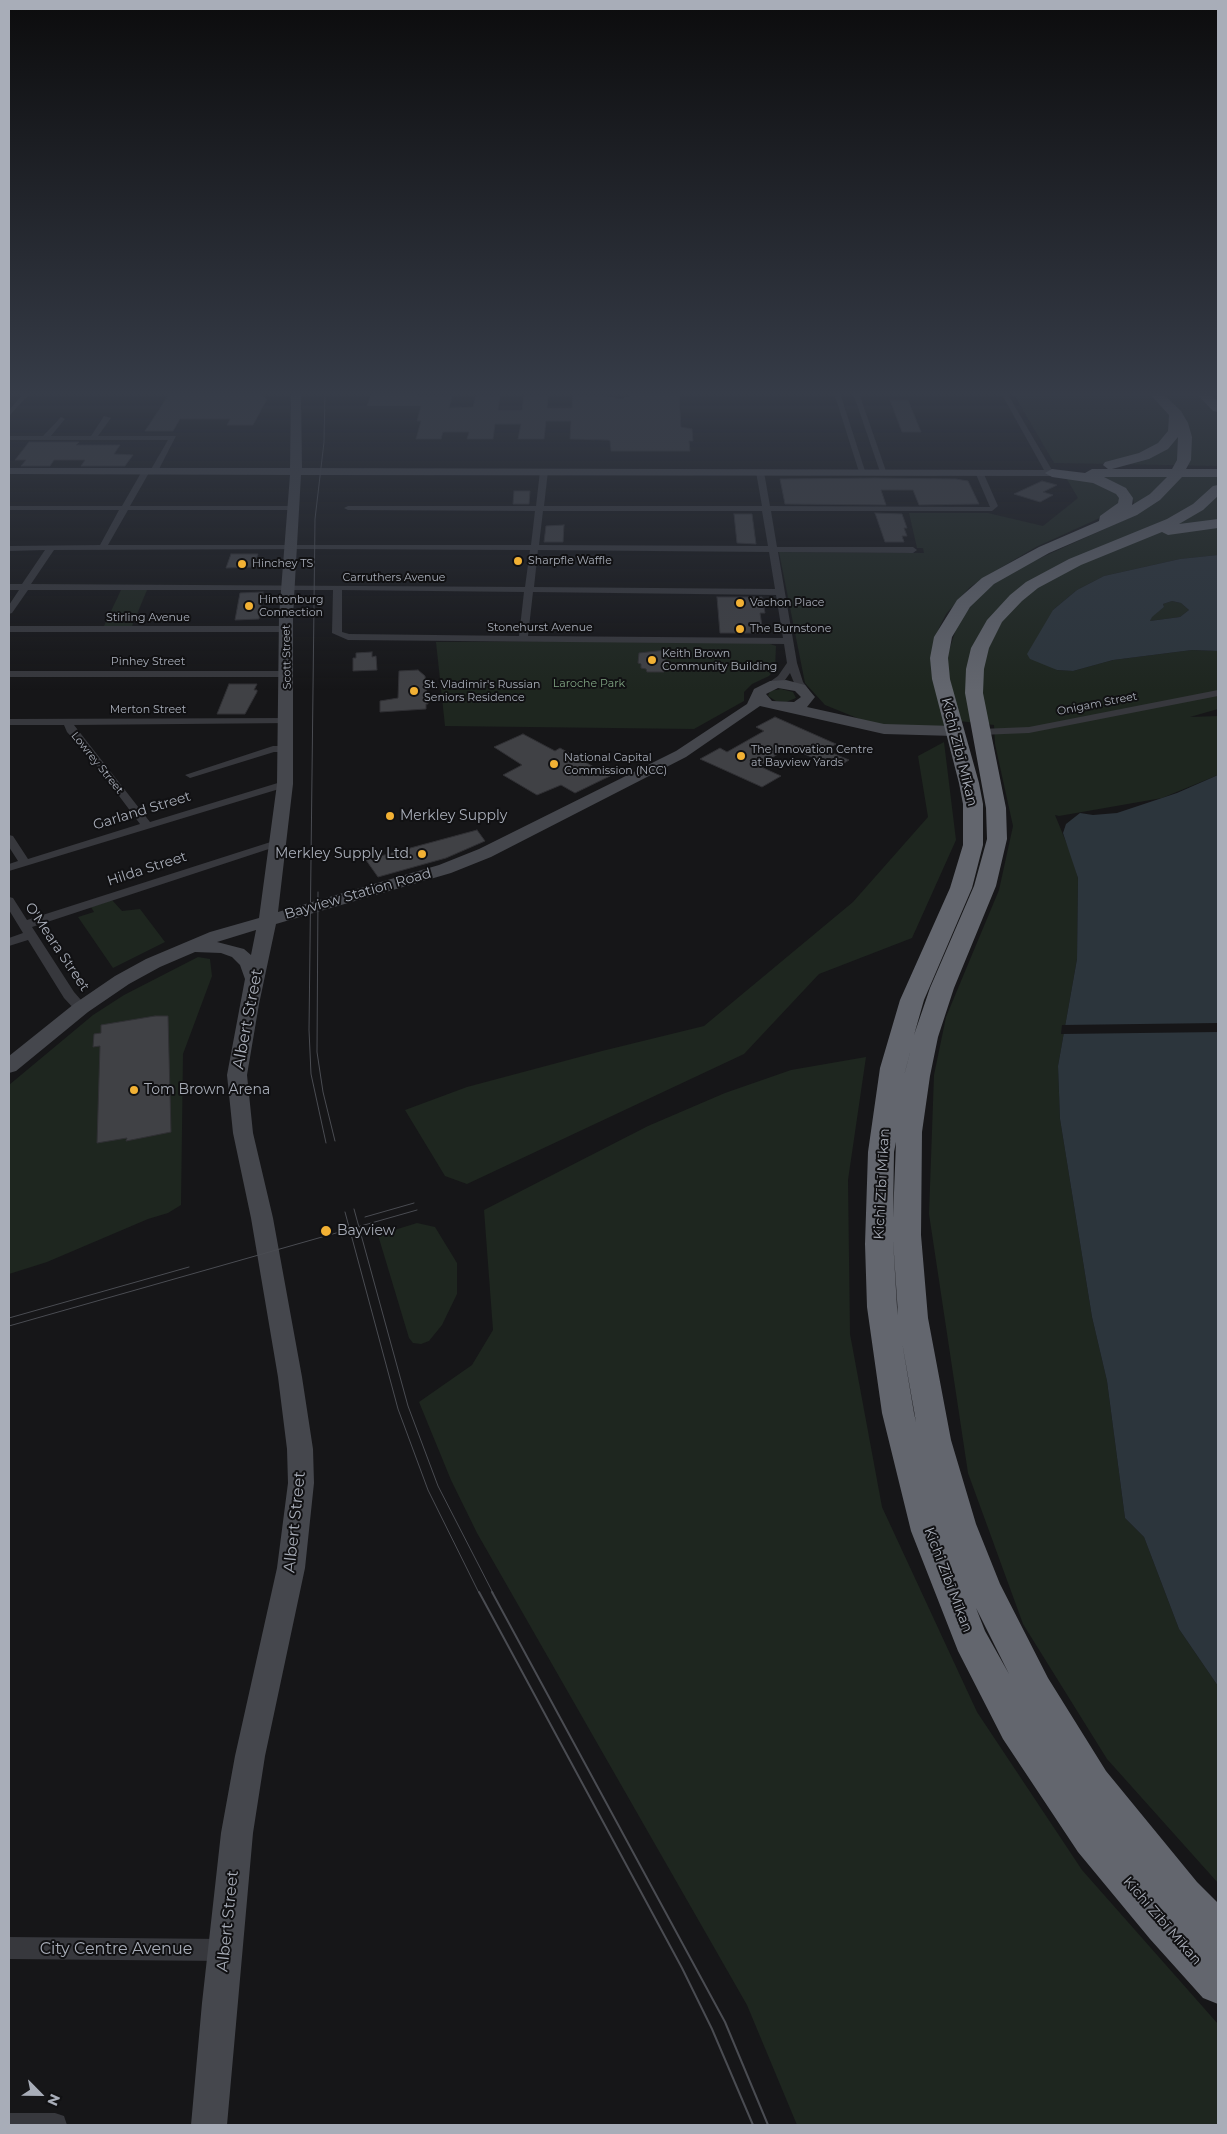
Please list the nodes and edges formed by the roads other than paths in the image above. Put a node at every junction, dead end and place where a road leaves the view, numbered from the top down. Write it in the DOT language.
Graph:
graph roads {
  1 [pos="136,493"];
  2 [pos="295,493"];
  3 [pos="542,493"];
  4 [pos="764,493"];
  5 [pos="988,493"];
  6 [pos="1123,493"];
  7 [pos="1160,493"];
  8 [pos="1215,493"];
  9 [pos="587,499"];
  10 [pos="635,500"];
  11 [pos="9,508"];
  12 [pos="126,508"];
  13 [pos="294,508"];
  14 [pos="348,508"];
  15 [pos="540,509"];
  16 [pos="586,509"];
  17 [pos="635,509"];
  18 [pos="767,510"];
  19 [pos="1218,524"];
  20 [pos="290,547"];
  21 [pos="9,548"];
  22 [pos="51,548"];
  23 [pos="102,548"];
  24 [pos="535,548"];
  25 [pos="773,549"];
  26 [pos="913,550"];
  27 [pos="1044,550"];
  28 [pos="1083,558"];
  29 [pos="9,587"];
  30 [pos="25,587"];
  31 [pos="287,588"];
  32 [pos="338,589"];
  33 [pos="530,590"];
  34 [pos="780,592"];
  35 [pos="9,611"];
  36 [pos="9,629"];
  37 [pos="287,629"];
  38 [pos="524,639"];
  39 [pos="788,641"];
  40 [pos="792,663"];
  41 [pos="9,674"];
  42 [pos="287,674"];
  43 [pos="763,690"];
  44 [pos="805,692"];
  45 [pos="1218,693"];
  46 [pos="785,707"];
  47 [pos="9,722"];
  48 [pos="68,722"];
  49 [pos="287,722"];
  50 [pos="854,722"];
  51 [pos="954,731"];
  52 [pos="716,732"];
  53 [pos="980,732"];
  54 [pos="286,748"];
  55 [pos="190,775"];
  56 [pos="285,784"];
  57 [pos="147,826"];
  58 [pos="9,838"];
  59 [pos="280,842"];
  60 [pos="25,863"];
  61 [pos="9,868"];
  62 [pos="9,901"];
  63 [pos="267,921"];
  64 [pos="27,930"];
  65 [pos="9,942"];
  66 [pos="188,947"];
  67 [pos="255,981"];
  68 [pos="81,1008"];
  69 [pos="9,1066"];
  70 [pos="906,1068"];
  71 [pos="1201,1940"];
  72 [pos="9,1948"];
  73 [pos="224,1950"];
  74 [pos="1218,1983"];
  75 [pos="9,2125"];
  76 [pos="55,2125"];
  77 [pos="209,2125"];
  1 -- 12 [label="street"];
  2 -- 13 [label="main road, Scott Street"];
  3 -- 15 [label="street"];
  4 -- 18 [label="street"];
  5 -- 18 [label="street"];
  6 -- 27 [label="highway"];
  7 -- 27 [label="highway, Kichi Zībī Mīkan"];
  8 -- 28 [label="highway, Kichi Zībī Mīkan"];
  9 -- 16 [label="street"];
  10 -- 17 [label="street"];
  11 -- 12 [label="street"];
  12 -- 13 [label="street"];
  12 -- 23 [label="street"];
  13 -- 20 [label="main road, Scott Street"];
  14 -- 15 [label="street"];
  15 -- 16 [label="street"];
  15 -- 24 [label="street"];
  16 -- 17 [label="street"];
  17 -- 18 [label="street"];
  18 -- 25 [label="street"];
  19 -- 28 [label="highway"];
  20 -- 23 [label="street"];
  20 -- 24 [label="street"];
  20 -- 31 [label="main road, Scott Street"];
  21 -- 22 [label="street"];
  22 -- 23 [label="street"];
  22 -- 30 [label="street"];
  24 -- 25 [label="street"];
  24 -- 33 [label="street"];
  25 -- 26 [label="street"];
  25 -- 34 [label="street"];
  27 -- 51 [label="highway, Kichi Zībī Mīkan"];
  28 -- 53 [label="highway, Kichi Zībī Mīkan"];
  29 -- 30 [label="street, Carruthers Avenue"];
  30 -- 31 [label="street, Carruthers Avenue"];
  30 -- 35 [label="street"];
  31 -- 32 [label="street, Carruthers Avenue"];
  31 -- 37 [label="main road, Scott Street"];
  32 -- 33 [label="street, Carruthers Avenue"];
  32 -- 38 [label="street, Stonehurst Avenue"];
  33 -- 34 [label="street, Carruthers Avenue"];
  33 -- 38 [label="street"];
  34 -- 39 [label="street"];
  36 -- 37 [label="street, Stirling Avenue"];
  37 -- 42 [label="main road, Scott Street"];
  38 -- 39 [label="street, Stonehurst Avenue"];
  39 -- 40 [label="street"];
  40 -- 43 [label="street"];
  40 -- 44 [label="street"];
  41 -- 42 [label="street, Pinhey Street"];
  42 -- 49 [label="main road, Scott Street"];
  43 -- 44 [label="main road"];
  43 -- 46 [label="main road"];
  43 -- 52 [label="main road, Bayview Station Road"];
  44 -- 46 [label="main road"];
  44 -- 50 [label="main road"];
  45 -- 53 [label="street, Onigam Street"];
  46 -- 50 [label="main road"];
  46 -- 52 [label="main road, Bayview Station Road"];
  47 -- 48 [label="street, Merton Street"];
  48 -- 49 [label="street, Merton Street"];
  48 -- 57 [label="street, Lowrey Street"];
  49 -- 54 [label="main road, Scott Street"];
  50 -- 51 [label="main road"];
  51 -- 53 [label="highway"];
  51 -- 70 [label="highway, Kichi Zībī Mīkan"];
  52 -- 63 [label="main road, Bayview Station Road"];
  53 -- 70 [label="highway, Kichi Zībī Mīkan"];
  54 -- 55 [label="street"];
  54 -- 56 [label="main road, Scott Street"];
  56 -- 57 [label="street, Garland Street"];
  56 -- 59 [label="main road, Scott Street"];
  57 -- 60 [label="street, Garland Street"];
  58 -- 60 [label="street"];
  59 -- 63 [label="main road, Scott Street"];
  59 -- 64 [label="street, Hilda Street"];
  60 -- 61 [label="street, Garland Street"];
  62 -- 64 [label="street, O'Meara Street"];
  63 -- 66 [label="main road, Bayview Station Road"];
  63 -- 67 [label="main road, Albert Street"];
  64 -- 65 [label="street, Hilda Street"];
  64 -- 68 [label="street, O'Meara Street"];
  66 -- 67 [label="main road"];
  66 -- 68 [label="main road, Bayview Station Road"];
  67 -- 73 [label="main road, Albert Street"];
  68 -- 69 [label="main road, Bayview Station Road"];
  70 -- 71 [label="highway, Kichi Zībī Mīkan"];
  70 -- 71 [label="highway, Kichi Zībī Mīkan"];
  71 -- 74 [label="highway, Kichi Zībī Mīkan"];
  72 -- 73 [label="street, City Centre Avenue"];
  73 -- 77 [label="main road, Albert Street"];
  75 -- 76 [label="street"];
}
